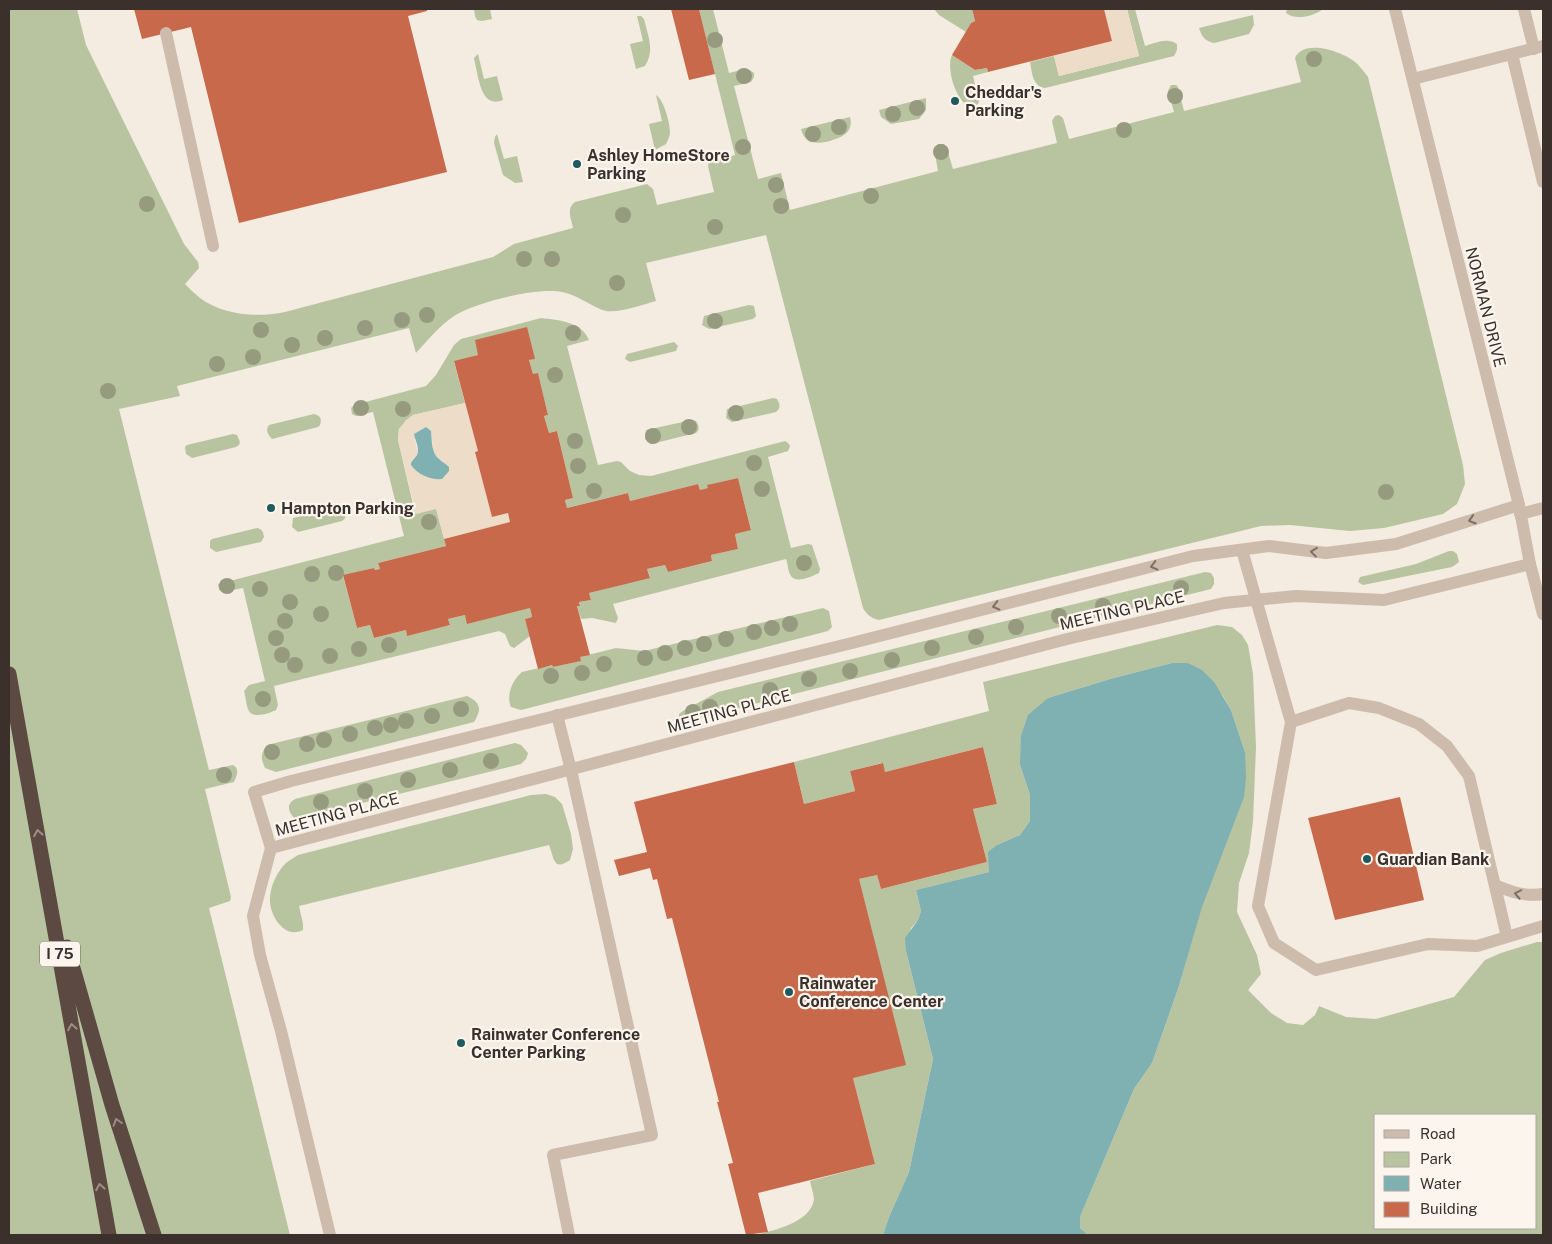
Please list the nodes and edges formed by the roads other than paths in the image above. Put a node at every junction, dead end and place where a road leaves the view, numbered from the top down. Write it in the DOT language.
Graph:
graph roads {
  1 [pos="1395,9"];
  2 [pos="1524,9"];
  3 [pos="166,33"];
  4 [pos="1539,47"];
  5 [pos="1512,54"];
  6 [pos="1413,79"];
  7 [pos="1543,182"];
  8 [pos="213,246"];
  9 [pos="1543,508"];
  10 [pos="1520,510"];
  11 [pos="1242,550"];
  12 [pos="1530,564"];
  13 [pos="1539,578"];
  14 [pos="1256,600"];
  15 [pos="1543,614"];
  16 [pos="9,674"];
  17 [pos="557,715"];
  18 [pos="1291,722"];
  19 [pos="571,770"];
  20 [pos="270,848"];
  21 [pos="45,869"];
  22 [pos="1495,885"];
  23 [pos="1543,894"];
  24 [pos="1543,926"];
  25 [pos="1508,937"];
  26 [pos="109,1235"];
  27 [pos="154,1235"];
  28 [pos="330,1235"];
  29 [pos="569,1235"];
  1 -- 6 [label="street, NORMAN DRIVE"];
  2 -- 4 [label="street"];
  3 -- 8 [label="street"];
  4 -- 5 [label="street"];
  5 -- 6 [label="street"];
  5 -- 7 [label="street"];
  6 -- 10 [label="street, NORMAN DRIVE"];
  9 -- 10 [label="street, MEETING PLACE"];
  10 -- 11 [label="street, MEETING PLACE, one-way"];
  10 -- 12 [label="street, NORMAN DRIVE"];
  11 -- 14 [label="street"];
  11 -- 17 [label="street, MEETING PLACE, one-way"];
  12 -- 13 [label="street, NORMAN DRIVE"];
  12 -- 14 [label="street, MEETING PLACE"];
  13 -- 15 [label="street, NORMAN DRIVE"];
  14 -- 18 [label="street"];
  14 -- 19 [label="street, MEETING PLACE"];
  21 -- 16 [label="highway, I 75, one-way"];
  17 -- 19 [label="street"];
  17 -- 20 [label="street, MEETING PLACE"];
  18 -- 22 [label="street"];
  18 -- 25 [label="street"];
  19 -- 20 [label="street, MEETING PLACE"];
  19 -- 29 [label="street"];
  20 -- 28 [label="street"];
  26 -- 21 [label="highway, I 75, one-way"];
  27 -- 21 [label="highway, one-way"];
  23 -- 22 [label="street, one-way"];
  22 -- 25 [label="street"];
  24 -- 25 [label="street"];
}
